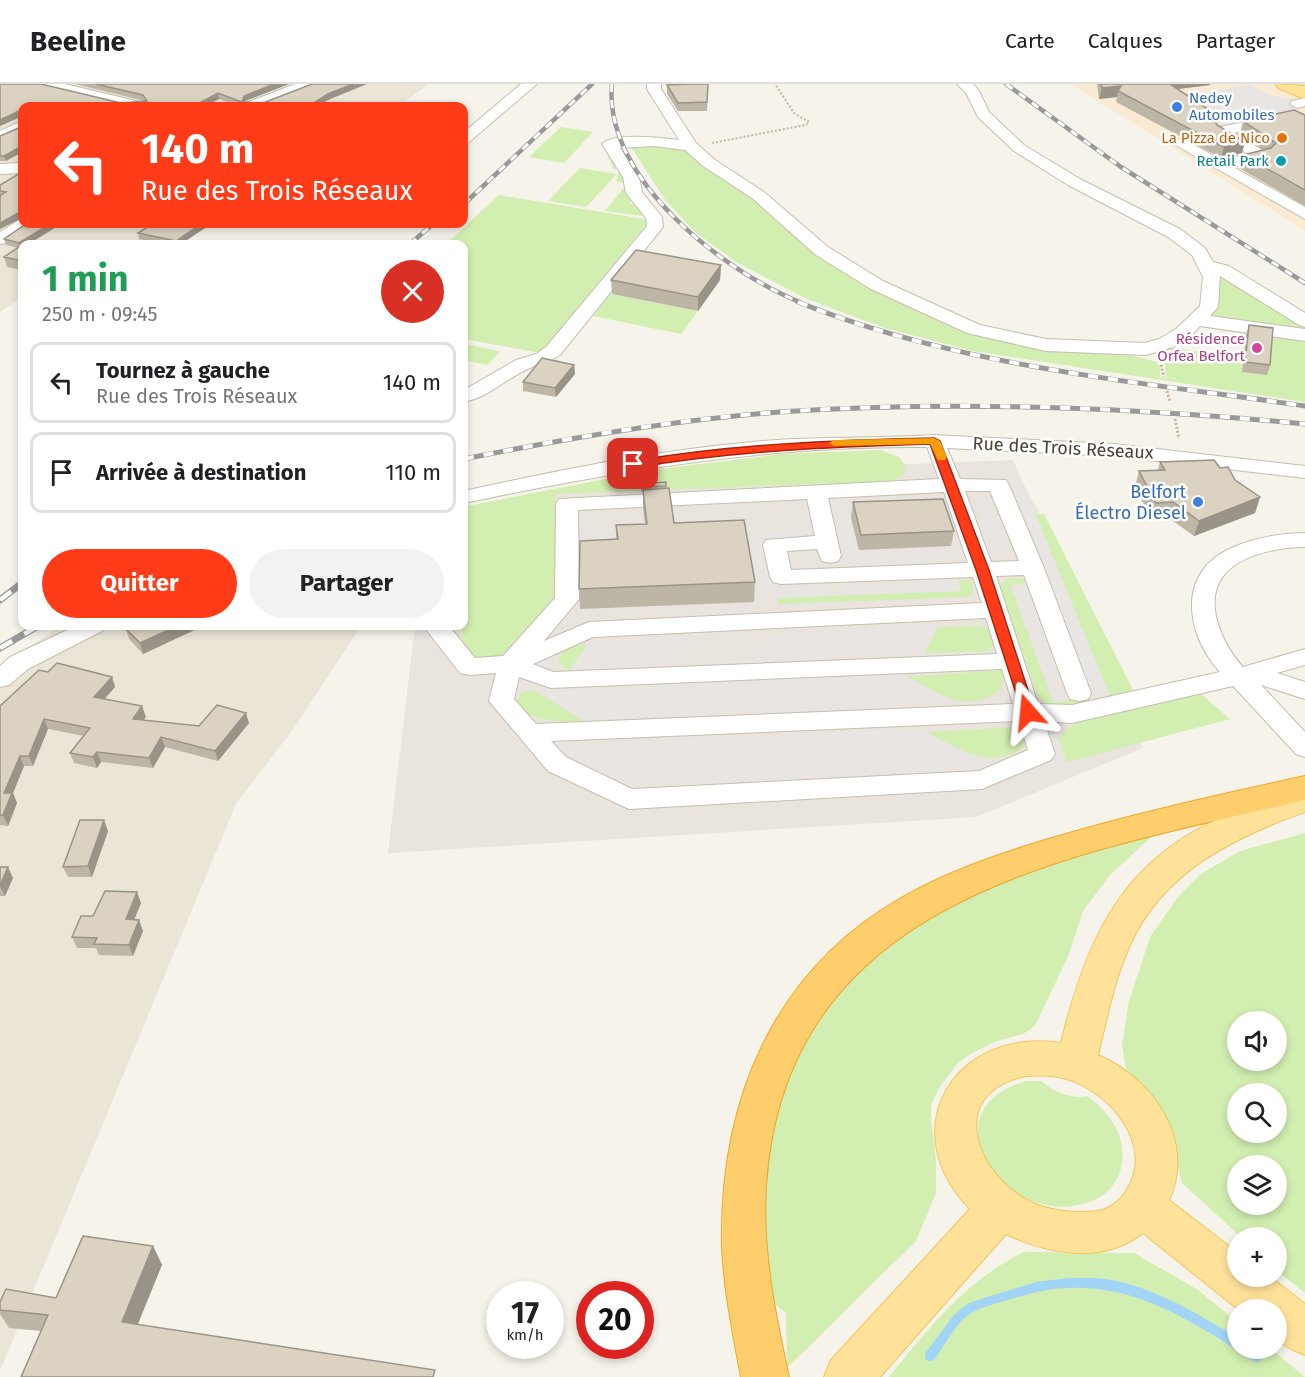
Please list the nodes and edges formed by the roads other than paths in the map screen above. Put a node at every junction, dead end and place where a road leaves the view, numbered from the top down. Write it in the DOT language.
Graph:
graph roads {
  1 [pos="47,84"];
  2 [pos="101,84"];
  3 [pos="308,84"];
  4 [pos="530,84"];
  5 [pos="964,84"];
  6 [pos="1286,84"];
  7 [pos="660,86"];
  8 [pos="83,93"];
  9 [pos="66,102"];
  10 [pos="122,102"];
  11 [pos="261,102"];
  12 [pos="1302,103"];
  13 [pos="18,127"];
  14 [pos="468,136"];
  15 [pos="0,137"];
  16 [pos="1180,143"];
  17 [pos="690,146"];
  18 [pos="1219,165"];
  19 [pos="18,168"];
  20 [pos="0,169"];
  21 [pos="1305,214"];
  22 [pos="18,228"];
  23 [pos="0,239"];
  24 [pos="1207,266"];
  25 [pos="1197,320"];
  26 [pos="1305,321"];
  27 [pos="1305,335"];
  28 [pos="468,395"];
  29 [pos="934,441"];
  30 [pos="1305,472"];
  31 [pos="952,485"];
  32 [pos="816,492"];
  33 [pos="468,496"];
  34 [pos="1305,540"];
  35 [pos="827,542"];
  36 [pos="1033,568"];
  37 [pos="982,570"];
  38 [pos="835,576"];
  39 [pos="995,610"];
  40 [pos="86,630"];
  41 [pos="440,630"];
  42 [pos="1305,657"];
  43 [pos="1012,661"];
  44 [pos="510,664"];
  45 [pos="1244,675"];
  46 [pos="0,679"];
  47 [pos="1305,691"];
  48 [pos="1079,693"];
  49 [pos="1028,712"];
  50 [pos="530,734"];
  51 [pos="1305,748"];
  52 [pos="1305,788"];
  53 [pos="1305,799"];
  54 [pos="1076,1064"];
  55 [pos="1142,1206"];
  56 [pos="1002,1209"];
  57 [pos="1262,1299"];
  58 [pos="1287,1318"];
  59 [pos="1305,1332"];
  60 [pos="765,1377"];
  61 [pos="848,1377"];
  1 -- 8 [label="street"];
  2 -- 8 [label="street"];
  3 -- 11 [label="street"];
  4 -- 14 [label="street"];
  5 -- 24 [label="street"];
  6 -- 12 [label="main road"];
  7 -- 17 [label="street"];
  8 -- 9 [label="street"];
  8 -- 10 [label="street"];
  12 -- 18 [label="street"];
  13 -- 15 [label="street"];
  16 -- 18 [label="street"];
  17 -- 25 [label="street"];
  17 -- 28 [label="street"];
  18 -- 21 [label="street"];
  19 -- 20 [label="street"];
  22 -- 23 [label="street"];
  24 -- 25 [label="street"];
  24 -- 26 [label="street"];
  25 -- 27 [label="street"];
  29 -- 30 [label="street, Rue des Trois Réseaux"];
  29 -- 31 [label="street"];
  29 -- 33 [label="street, Rue des Trois Réseaux"];
  31 -- 32 [label="street"];
  31 -- 36 [label="street"];
  31 -- 37 [label="street"];
  32 -- 35 [label="street"];
  32 -- 44 [label="street"];
  34 -- 45 [label="street"];
  35 -- 38 [label="street"];
  35 -- 38 [label="street"];
  36 -- 37 [label="street"];
  36 -- 48 [label="street"];
  37 -- 38 [label="street"];
  37 -- 39 [label="street"];
  39 -- 43 [label="street"];
  39 -- 44 [label="street"];
  40 -- 46 [label="street"];
  41 -- 44 [label="street"];
  42 -- 45 [label="street"];
  43 -- 44 [label="street"];
  43 -- 49 [label="street"];
  44 -- 50 [label="street"];
  45 -- 47 [label="street"];
  45 -- 49 [label="street"];
  45 -- 51 [label="street"];
  49 -- 50 [label="street"];
  49 -- 50 [label="street"];
  52 -- 60 [label="highway"];
  53 -- 54 [label="main road"];
  54 -- 55 [label="main road"];
  54 -- 56 [label="main road"];
  55 -- 56 [label="main road"];
  55 -- 57 [label="main road"];
  56 -- 61 [label="main road"];
  58 -- 59 [label="main road"];
}
